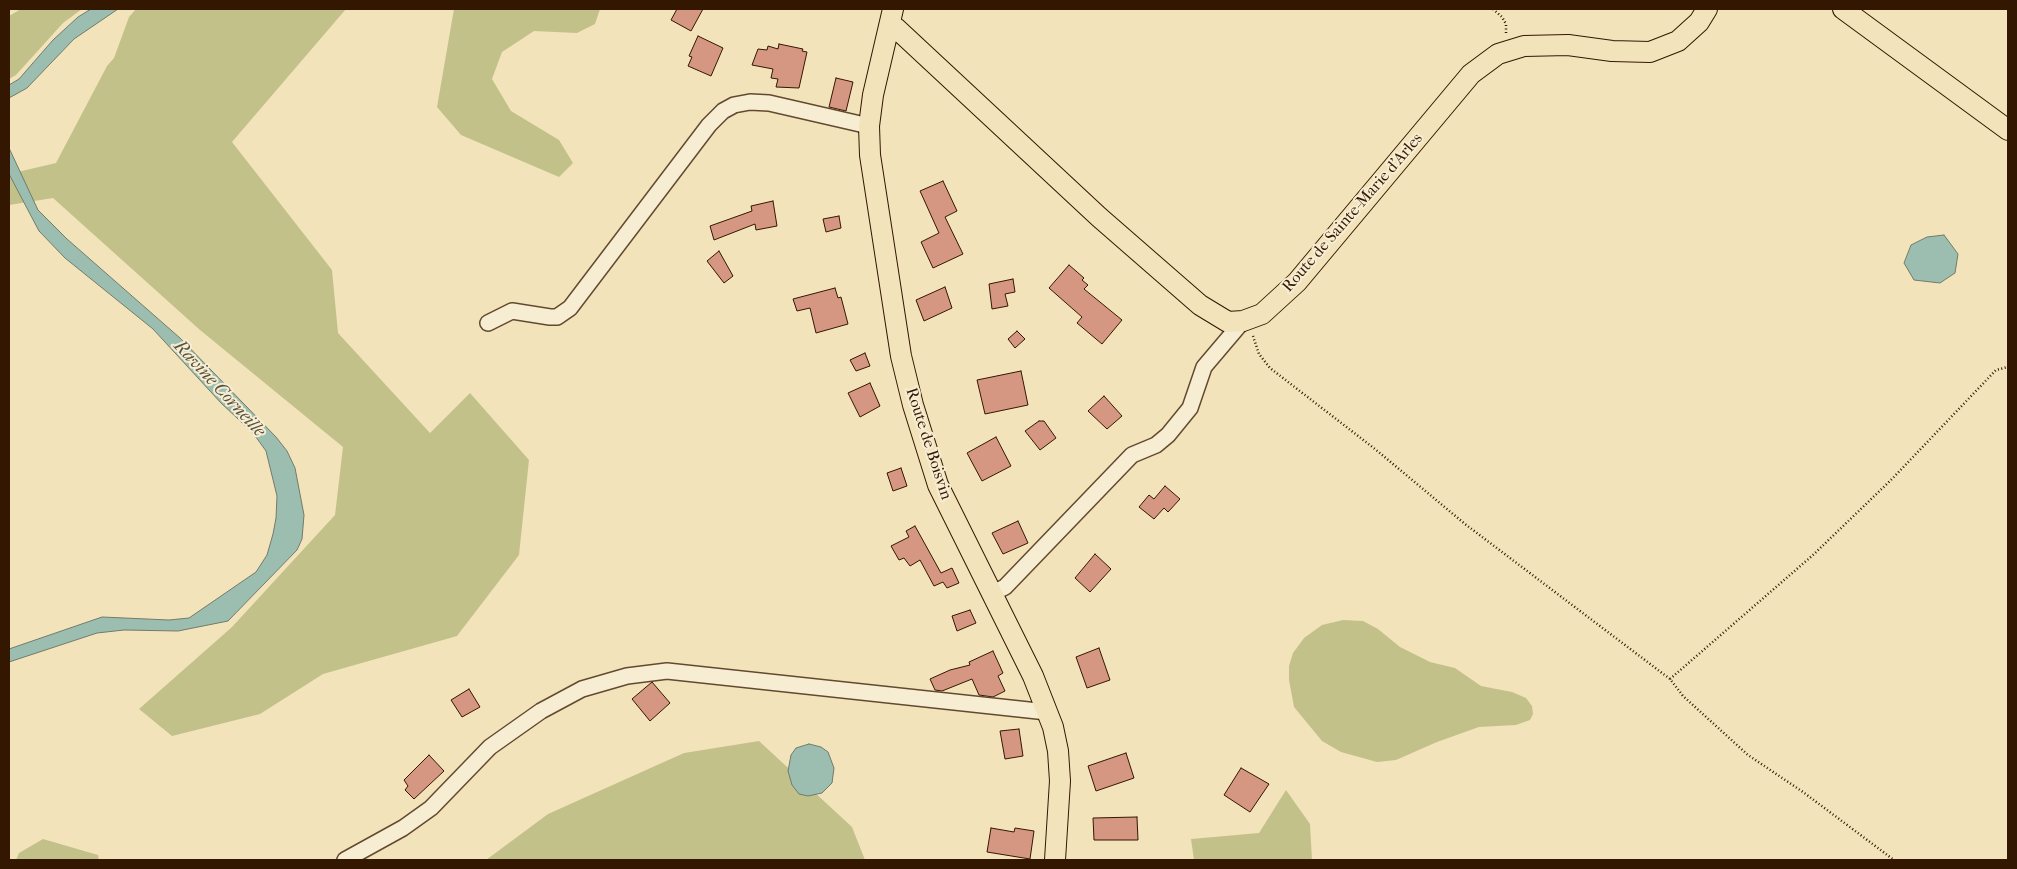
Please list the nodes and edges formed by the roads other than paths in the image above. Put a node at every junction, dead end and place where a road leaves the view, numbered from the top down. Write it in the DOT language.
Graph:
graph roads {
  1 [pos="1708,9"];
  2 [pos="1843,9"];
  3 [pos="891,17"];
  4 [pos="869,126"];
  5 [pos="2008,130"];
  6 [pos="1243,321"];
  7 [pos="488,323"];
  8 [pos="993,593"];
  9 [pos="1047,712"];
  10 [pos="345,860"];
  11 [pos="1055,860"];
  1 -- 6 [label="main road, Route de Sainte-Marie d'Arles"];
  2 -- 5 [label="main road"];
  3 -- 4 [label="main road, Route de Boisvin"];
  3 -- 6 [label="main road"];
  4 -- 7 [label="street"];
  4 -- 8 [label="main road, Route de Boisvin"];
  6 -- 8 [label="street"];
  8 -- 9 [label="main road, Route de Boisvin"];
  9 -- 10 [label="street"];
  9 -- 11 [label="main road, Route de Boisvin"];
}
